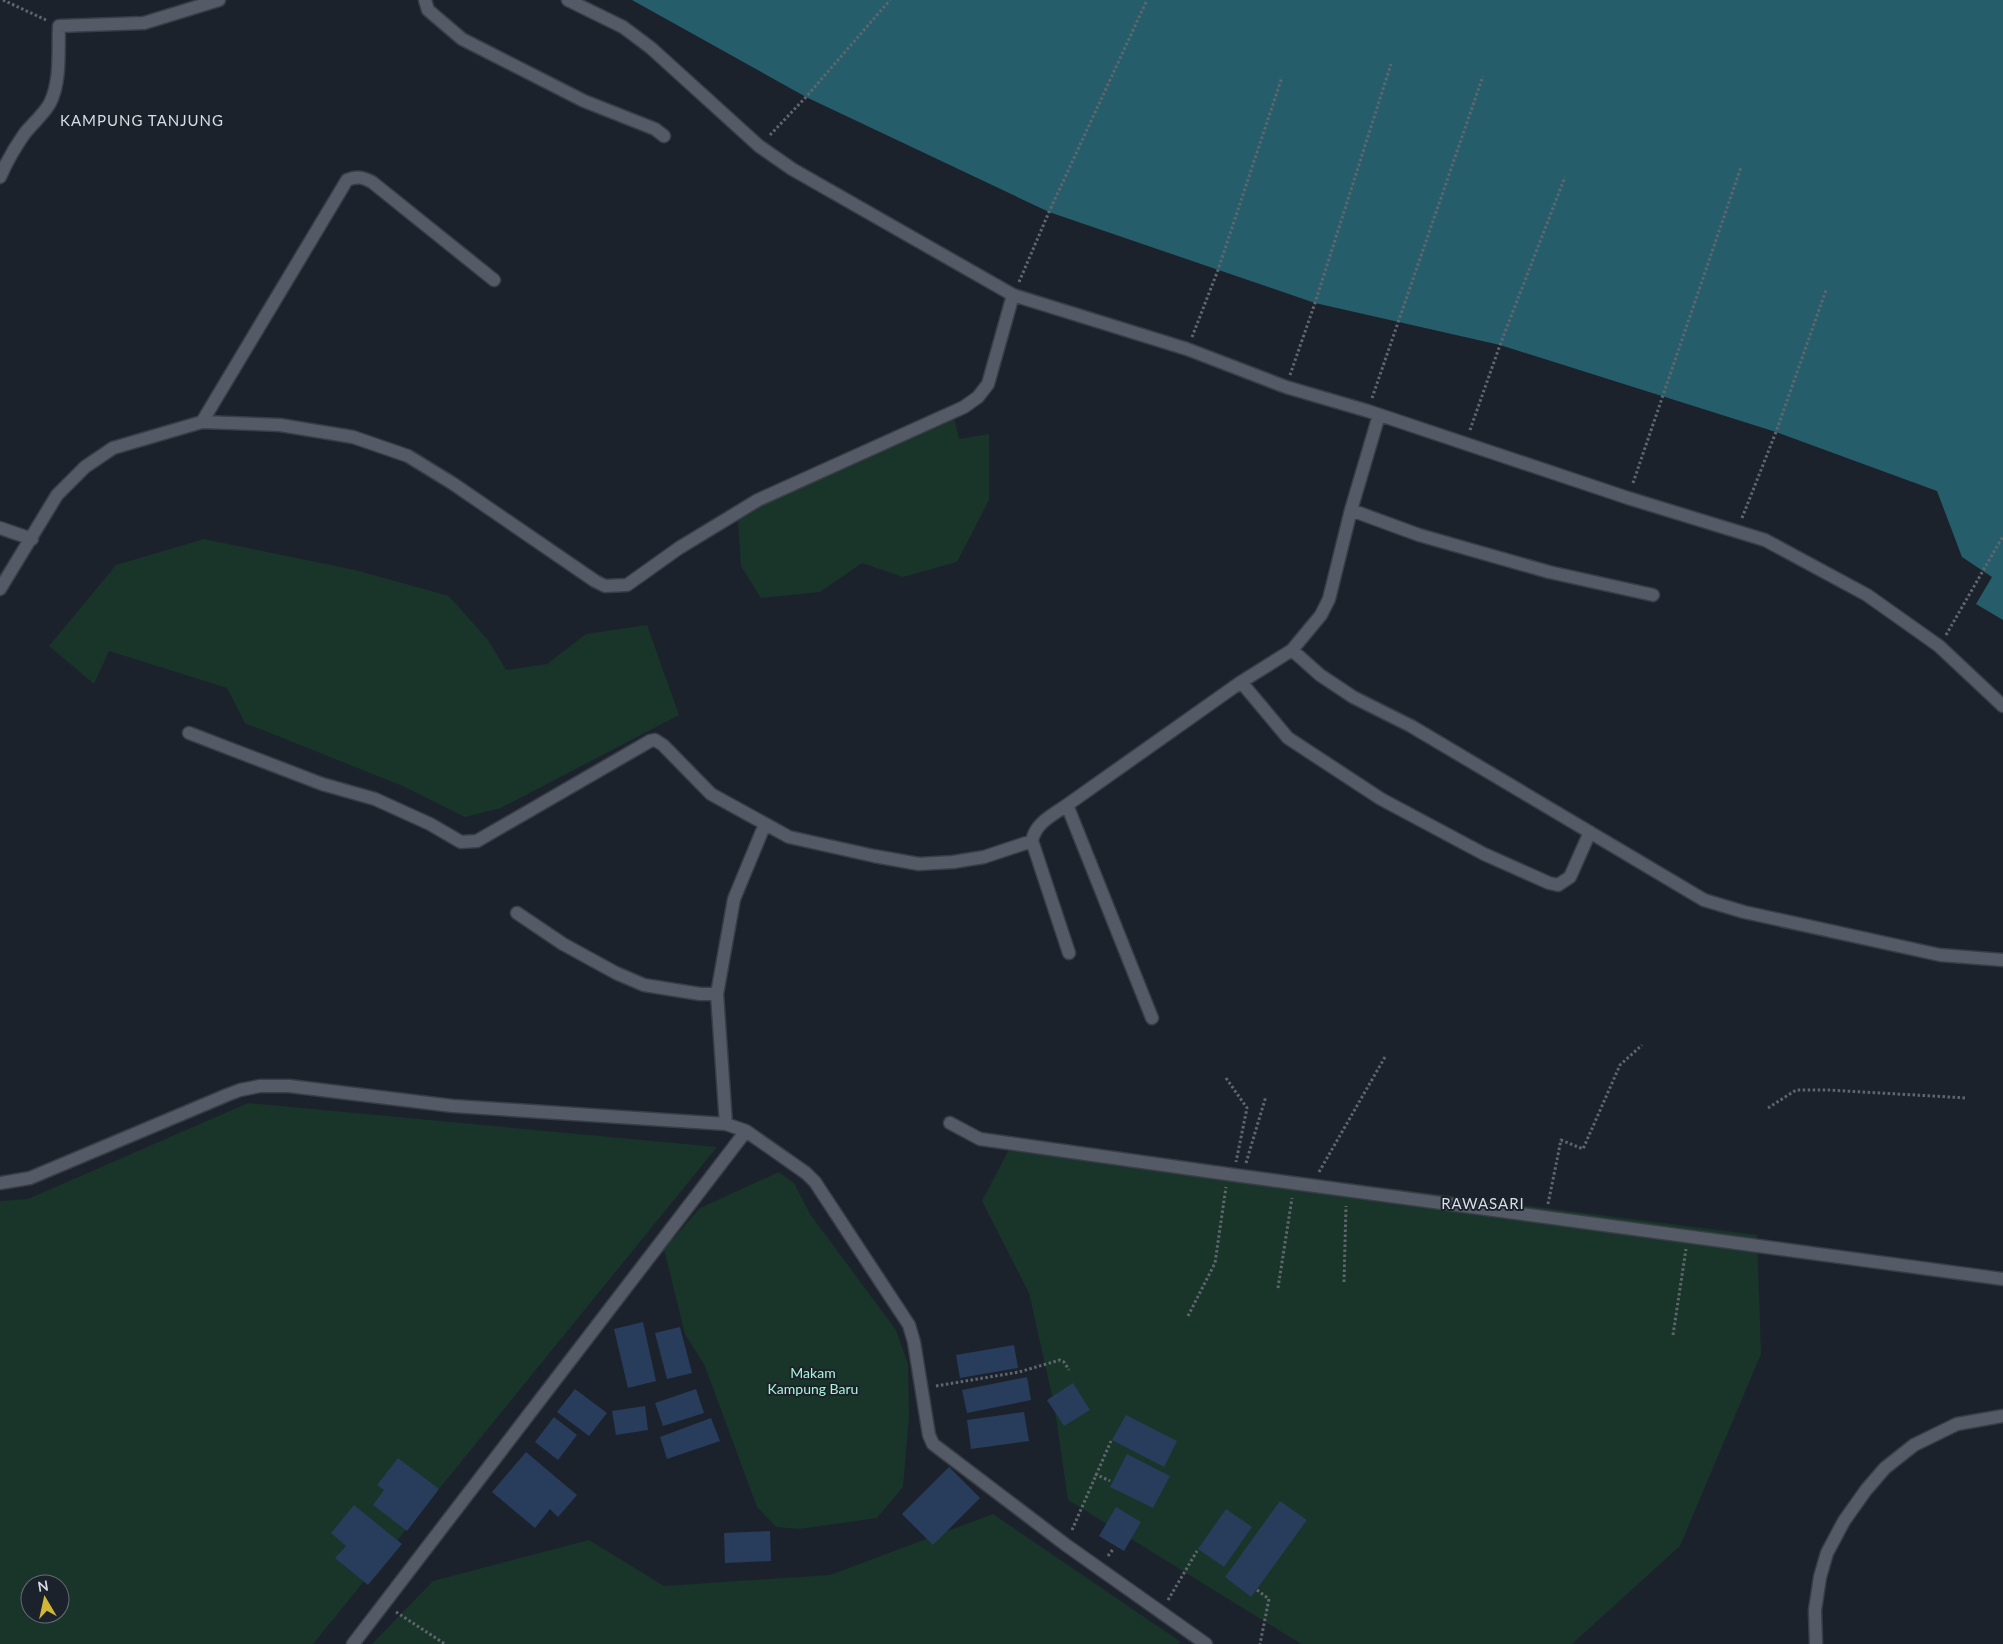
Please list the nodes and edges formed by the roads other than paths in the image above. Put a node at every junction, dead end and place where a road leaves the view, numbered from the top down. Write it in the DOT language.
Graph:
graph roads {
  1 [pos="219,0"];
  2 [pos="425,0"];
  3 [pos="568,0"];
  4 [pos="664,136"];
  5 [pos="0,177"];
  6 [pos="494,280"];
  7 [pos="1014,294"];
  8 [pos="1373,413"];
  9 [pos="202,422"];
  10 [pos="1351,510"];
  11 [pos="0,528"];
  12 [pos="32,539"];
  13 [pos="0,589"];
  14 [pos="1653,596"];
  15 [pos="1292,650"];
  16 [pos="1241,682"];
  17 [pos="2003,706"];
  18 [pos="188,733"];
  19 [pos="1067,805"];
  20 [pos="765,824"];
  21 [pos="1590,832"];
  22 [pos="1032,841"];
  23 [pos="517,913"];
  24 [pos="1069,953"];
  25 [pos="2003,960"];
  26 [pos="717,994"];
  27 [pos="1152,1018"];
  28 [pos="950,1123"];
  29 [pos="726,1124"];
  30 [pos="746,1131"];
  31 [pos="0,1183"];
  32 [pos="2003,1279"];
  33 [pos="2003,1416"];
  34 [pos="353,1644"];
  35 [pos="1206,1644"];
  36 [pos="1816,1644"];
  1 -- 5 [label="street"];
  2 -- 4 [label="street"];
  3 -- 7 [label="street"];
  6 -- 9 [label="street"];
  7 -- 8 [label="street"];
  7 -- 9 [label="street"];
  8 -- 10 [label="street"];
  8 -- 17 [label="street"];
  9 -- 12 [label="street"];
  10 -- 14 [label="street"];
  10 -- 15 [label="street"];
  11 -- 12 [label="street"];
  12 -- 13 [label="street"];
  15 -- 16 [label="street"];
  15 -- 21 [label="street"];
  16 -- 19 [label="street"];
  16 -- 21 [label="street"];
  18 -- 20 [label="street"];
  19 -- 22 [label="street"];
  19 -- 27 [label="street"];
  20 -- 22 [label="street"];
  20 -- 26 [label="street"];
  21 -- 25 [label="street"];
  22 -- 24 [label="street"];
  23 -- 26 [label="street"];
  26 -- 29 [label="street"];
  28 -- 32 [label="street"];
  29 -- 30 [label="street"];
  29 -- 31 [label="street"];
  30 -- 34 [label="street"];
  30 -- 35 [label="street"];
  33 -- 36 [label="street"];
}
